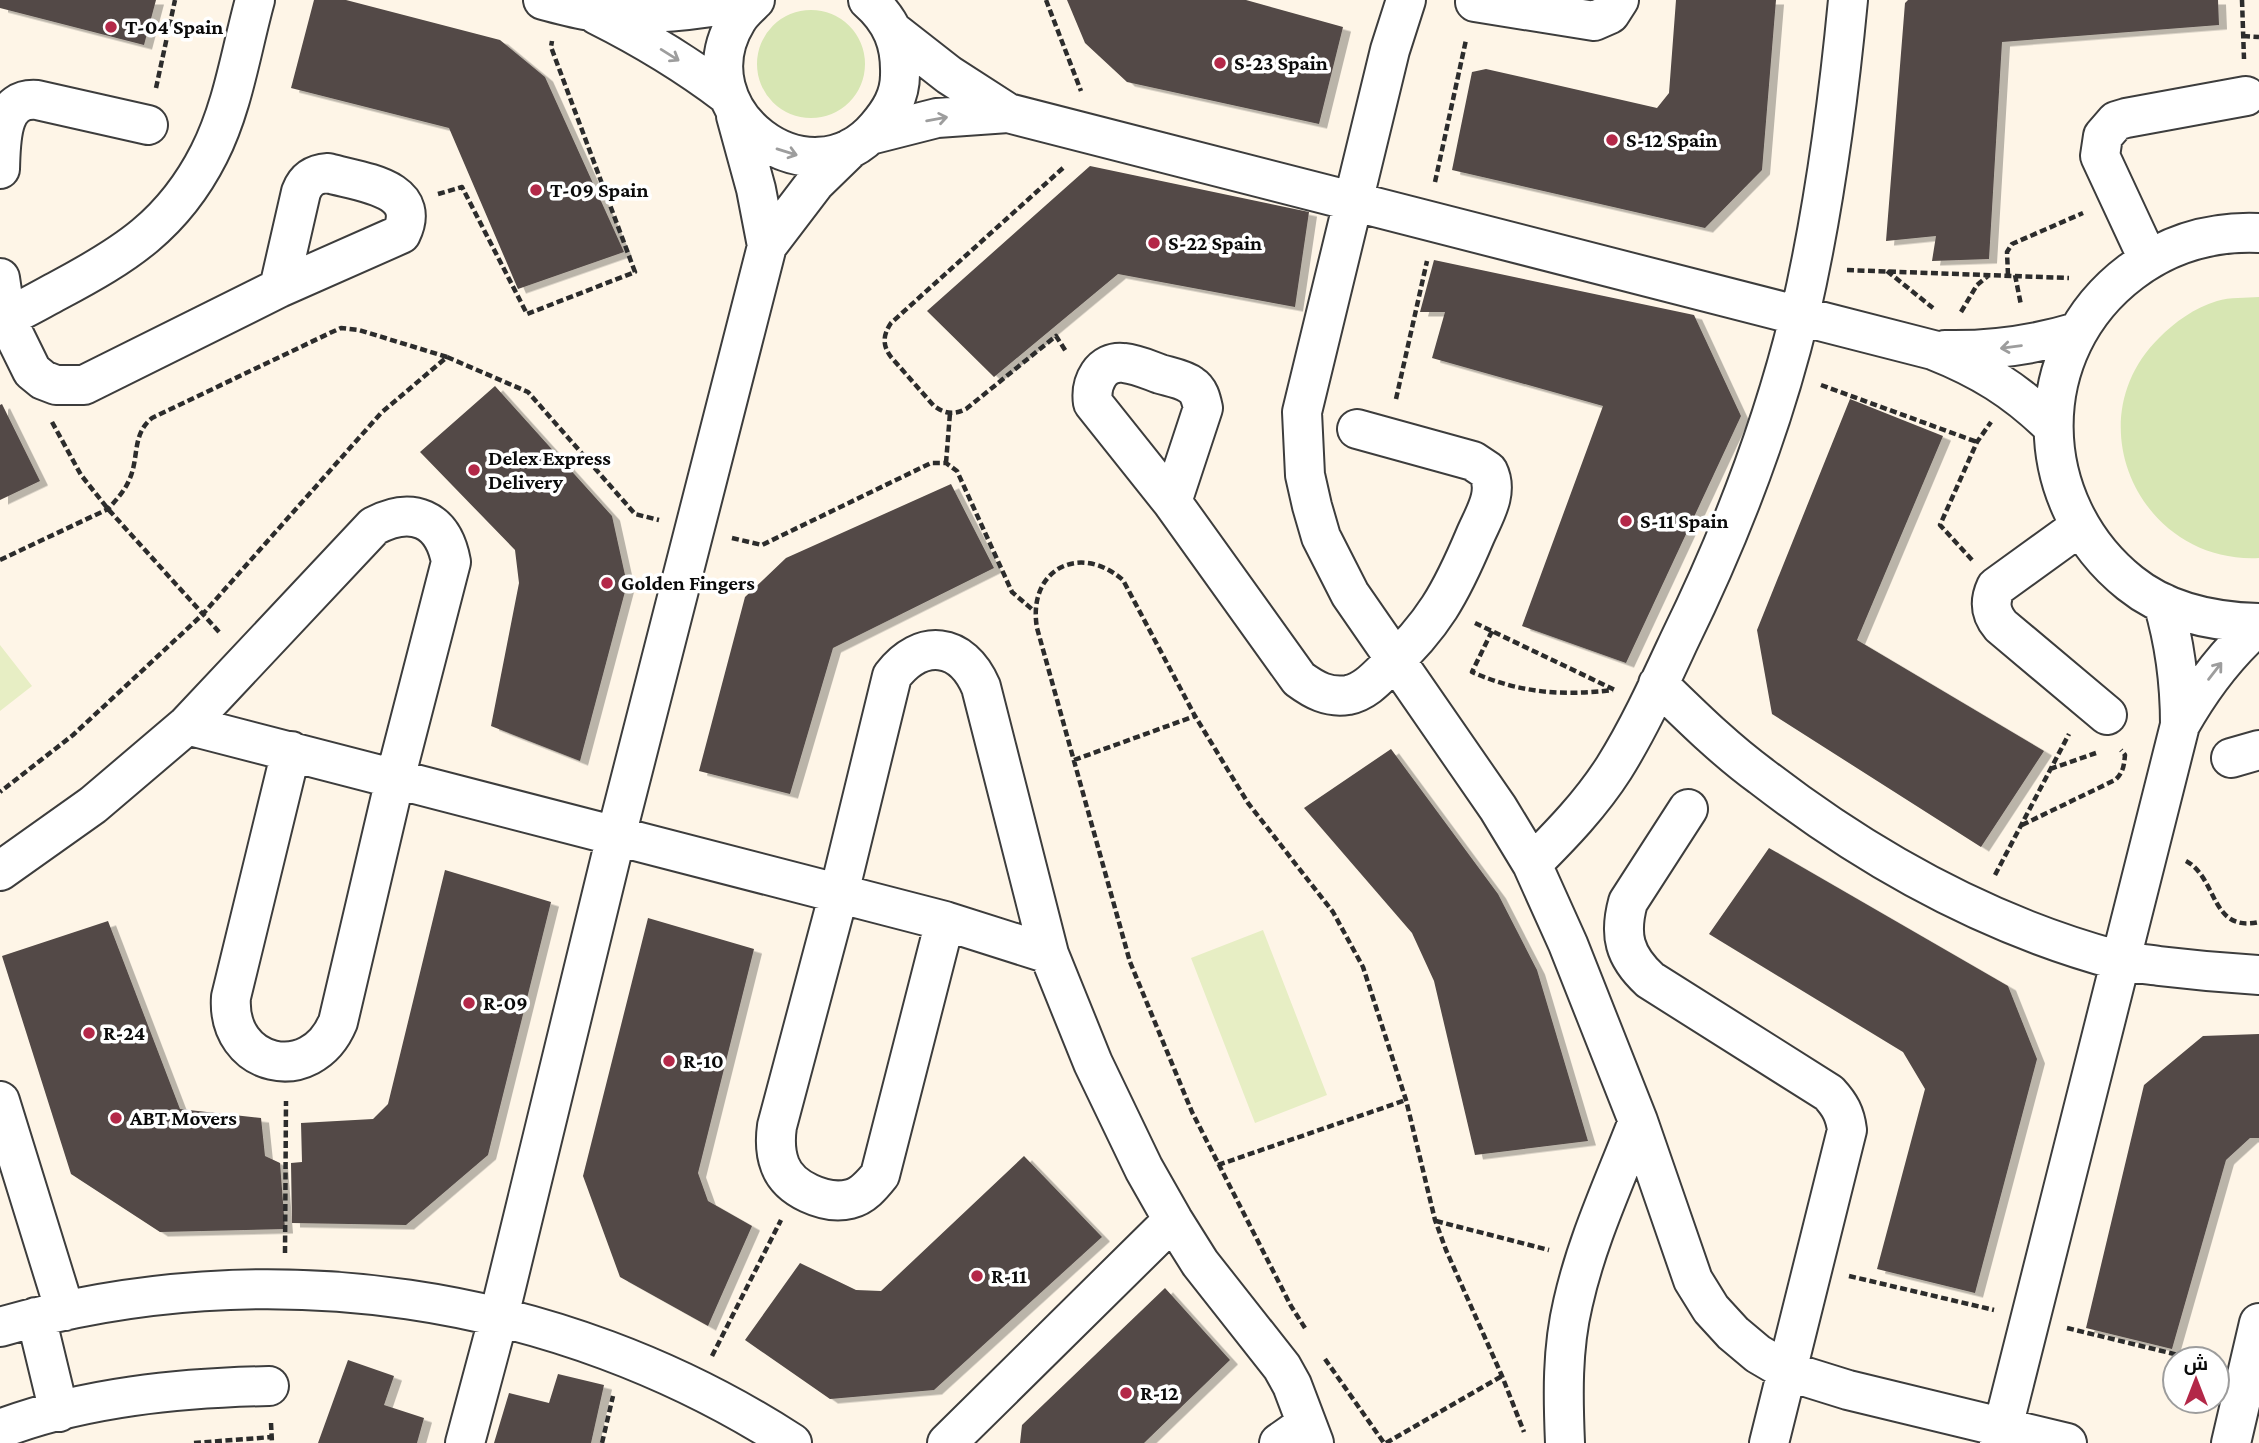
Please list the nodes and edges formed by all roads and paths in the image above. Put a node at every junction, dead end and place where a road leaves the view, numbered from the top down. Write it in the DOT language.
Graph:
graph roads {
  1 [pos="175,0"];
  2 [pos="255,0"];
  3 [pos="754,0"];
  4 [pos="1046,0"];
  5 [pos="1406,0"];
  6 [pos="1619,0"];
  7 [pos="1848,0"];
  8 [pos="2242,0"];
  9 [pos="1475,2"];
  10 [pos="562,5"];
  11 [pos="880,11"];
  12 [pos="2243,37"];
  13 [pos="2259,37"];
  14 [pos="2246,96"];
  15 [pos="731,103"];
  16 [pos="1008,113"];
  17 [pos="148,125"];
  18 [pos="1098,136"];
  19 [pos="861,141"];
  20 [pos="0,169"];
  21 [pos="2119,197"];
  22 [pos="1351,201"];
  23 [pos="403,203"];
  24 [pos="1431,221"];
  25 [pos="2252,226"];
  26 [pos="768,246"];
  27 [pos="2148,260"];
  28 [pos="1810,268"];
  29 [pos="1887,271"];
  30 [pos="1990,274"];
  31 [pos="2008,275"];
  32 [pos="2015,275"];
  33 [pos="0,278"];
  34 [pos="2075,278"];
  35 [pos="279,288"];
  36 [pos="2022,311"];
  37 [pos="1800,314"];
  38 [pos="3,319"];
  39 [pos="1958,322"];
  40 [pos="1937,331"];
  41 [pos="2077,332"];
  42 [pos="447,357"];
  43 [pos="32,371"];
  44 [pos="1784,372"];
  45 [pos="1091,391"];
  46 [pos="2013,391"];
  47 [pos="950,414"];
  48 [pos="2052,426"];
  49 [pos="1373,433"];
  50 [pos="1977,442"];
  51 [pos="946,463"];
  52 [pos="1172,502"];
  53 [pos="107,509"];
  54 [pos="2079,527"];
  55 [pos="695,529"];
  56 [pos="0,560"];
  57 [pos="1996,587"];
  58 [pos="2163,603"];
  59 [pos="1441,607"];
  60 [pos="1034,611"];
  61 [pos="202,615"];
  62 [pos="2259,624"];
  63 [pos="1492,631"];
  64 [pos="1397,659"];
  65 [pos="248,661"];
  66 [pos="1614,690"];
  67 [pos="1653,695"];
  68 [pos="1195,716"];
  69 [pos="2103,720"];
  70 [pos="187,724"];
  71 [pos="2180,724"];
  72 [pos="291,751"];
  73 [pos="2098,752"];
  74 [pos="1073,760"];
  75 [pos="2050,769"];
  76 [pos="395,779"];
  77 [pos="0,792"];
  78 [pos="1689,809"];
  79 [pos="2021,825"];
  80 [pos="616,836"];
  81 [pos="2148,851"];
  82 [pos="1532,864"];
  83 [pos="0,871"];
  84 [pos="839,893"];
  85 [pos="1978,908"];
  86 [pos="945,921"];
  87 [pos="2259,922"];
  88 [pos="1049,954"];
  89 [pos="2119,960"];
  90 [pos="2259,975"];
  91 [pos="287,1062"];
  92 [pos="1406,1100"];
  93 [pos="0,1101"];
  94 [pos="1639,1121"];
  95 [pos="1217,1165"];
  96 [pos="799,1186"];
  97 [pos="1173,1220"];
  98 [pos="1435,1220"];
  99 [pos="1584,1259"];
  100 [pos="284,1289"];
  101 [pos="51,1314"];
  102 [pos="499,1316"];
  103 [pos="2259,1323"];
  104 [pos="0,1327"];
  105 [pos="1309,1336"];
  106 [pos="623,1356"];
  107 [pos="1324,1357"];
  108 [pos="1787,1371"];
  109 [pos="1502,1376"];
  110 [pos="269,1387"];
  111 [pos="695,1388"];
  112 [pos="59,1412"];
  113 [pos="0,1429"];
  114 [pos="2001,1436"];
  115 [pos="272,1437"];
  116 [pos="1300,1437"];
  117 [pos="194,1443"];
  118 [pos="465,1443"];
  119 [pos="602,1443"];
  120 [pos="792,1443"];
  121 [pos="947,1443"];
  122 [pos="1385,1443"];
  123 [pos="1528,1443"];
  124 [pos="1565,1443"];
  125 [pos="1769,1443"];
  126 [pos="2067,1443"];
  127 [pos="2231,1443"];
  1 -- 17 [label="path"];
  2 -- 38 [label="street"];
  3 -- 10 [label="street"];
  3 -- 15 [label="street"];
  4 -- 18 [label="path"];
  5 -- 22 [label="street"];
  6 -- 9 [label="street"];
  7 -- 28 [label="street"];
  8 -- 12 [label="path"];
  9 -- 24 [label="path"];
  10 -- 15 [label="street, one-way"];
  10 -- 23 [label="path"];
  11 -- 16 [label="street"];
  11 -- 19 [label="street"];
  12 -- 13 [label="path"];
  12 -- 14 [label="path"];
  14 -- 21 [label="street"];
  15 -- 19 [label="street, one-way"];
  15 -- 26 [label="street"];
  16 -- 18 [label="street"];
  19 -- 16 [label="street, one-way"];
  17 -- 20 [label="street"];
  18 -- 22 [label="street"];
  18 -- 47 [label="path"];
  19 -- 26 [label="street"];
  21 -- 27 [label="street"];
  21 -- 31 [label="path"];
  22 -- 24 [label="street"];
  22 -- 64 [label="street"];
  23 -- 35 [label="street"];
  23 -- 35 [label="street"];
  24 -- 37 [label="street"];
  24 -- 49 [label="path"];
  25 -- 27 [label="street"];
  26 -- 55 [label="street"];
  27 -- 41 [label="street"];
  28 -- 29 [label="path"];
  28 -- 37 [label="street"];
  29 -- 30 [label="path"];
  29 -- 40 [label="path"];
  30 -- 31 [label="path"];
  30 -- 39 [label="path"];
  31 -- 32 [label="path"];
  32 -- 34 [label="path"];
  32 -- 36 [label="path"];
  33 -- 38 [label="street"];
  35 -- 43 [label="street"];
  37 -- 40 [label="street"];
  37 -- 44 [label="street"];
  38 -- 43 [label="street"];
  41 -- 40 [label="street, one-way"];
  40 -- 46 [label="street"];
  41 -- 48 [label="street"];
  42 -- 53 [label="path"];
  42 -- 55 [label="path"];
  42 -- 61 [label="path"];
  43 -- 53 [label="path"];
  44 -- 50 [label="path"];
  44 -- 67 [label="street"];
  45 -- 47 [label="path"];
  45 -- 52 [label="street"];
  45 -- 52 [label="street"];
  46 -- 48 [label="street"];
  46 -- 50 [label="path"];
  47 -- 51 [label="path"];
  48 -- 54 [label="street"];
  49 -- 59 [label="street"];
  50 -- 57 [label="path"];
  51 -- 55 [label="path"];
  51 -- 60 [label="path"];
  52 -- 64 [label="street"];
  53 -- 56 [label="path"];
  53 -- 61 [label="path"];
  54 -- 57 [label="street"];
  54 -- 58 [label="street"];
  55 -- 80 [label="street"];
  57 -- 69 [label="street"];
  58 -- 62 [label="street"];
  58 -- 71 [label="street"];
  59 -- 63 [label="path"];
  59 -- 64 [label="street"];
  60 -- 68 [label="path"];
  60 -- 74 [label="path"];
  61 -- 65 [label="path"];
  61 -- 77 [label="path"];
  71 -- 62 [label="street, one-way"];
  63 -- 66 [label="path"];
  63 -- 66 [label="path"];
  64 -- 82 [label="street"];
  65 -- 70 [label="street"];
  65 -- 76 [label="street"];
  66 -- 67 [label="path"];
  67 -- 82 [label="street"];
  67 -- 85 [label="street"];
  68 -- 74 [label="path"];
  68 -- 92 [label="path"];
  69 -- 75 [label="path"];
  69 -- 79 [label="path"];
  70 -- 72 [label="street"];
  70 -- 83 [label="street"];
  71 -- 81 [label="street"];
  72 -- 76 [label="street"];
  72 -- 91 [label="street"];
  73 -- 75 [label="path"];
  74 -- 95 [label="path"];
  75 -- 79 [label="path"];
  76 -- 80 [label="street"];
  76 -- 91 [label="street"];
  78 -- 108 [label="street"];
  79 -- 85 [label="path"];
  80 -- 84 [label="street"];
  80 -- 102 [label="street"];
  81 -- 87 [label="path"];
  81 -- 89 [label="street"];
  82 -- 94 [label="street"];
  84 -- 86 [label="street"];
  84 -- 88 [label="street"];
  84 -- 96 [label="street"];
  85 -- 89 [label="street"];
  86 -- 88 [label="street"];
  86 -- 96 [label="street"];
  88 -- 97 [label="street"];
  89 -- 90 [label="street"];
  89 -- 114 [label="street"];
  91 -- 100 [label="path"];
  92 -- 95 [label="path"];
  92 -- 98 [label="path"];
  93 -- 101 [label="street"];
  94 -- 99 [label="street"];
  94 -- 108 [label="street"];
  95 -- 105 [label="path"];
  96 -- 111 [label="path"];
  97 -- 116 [label="street"];
  97 -- 121 [label="street"];
  98 -- 99 [label="path"];
  98 -- 109 [label="path"];
  99 -- 124 [label="street"];
  100 -- 101 [label="street"];
  100 -- 102 [label="street"];
  101 -- 104 [label="street"];
  101 -- 112 [label="street"];
  102 -- 106 [label="street"];
  102 -- 118 [label="street"];
  103 -- 127 [label="street"];
  106 -- 111 [label="street"];
  106 -- 119 [label="path"];
  107 -- 122 [label="path"];
  108 -- 114 [label="street"];
  108 -- 125 [label="street"];
  109 -- 122 [label="path"];
  109 -- 123 [label="path"];
  110 -- 112 [label="street"];
  111 -- 120 [label="street"];
  112 -- 113 [label="street"];
  114 -- 126 [label="street"];
  115 -- 117 [label="path"];
}
